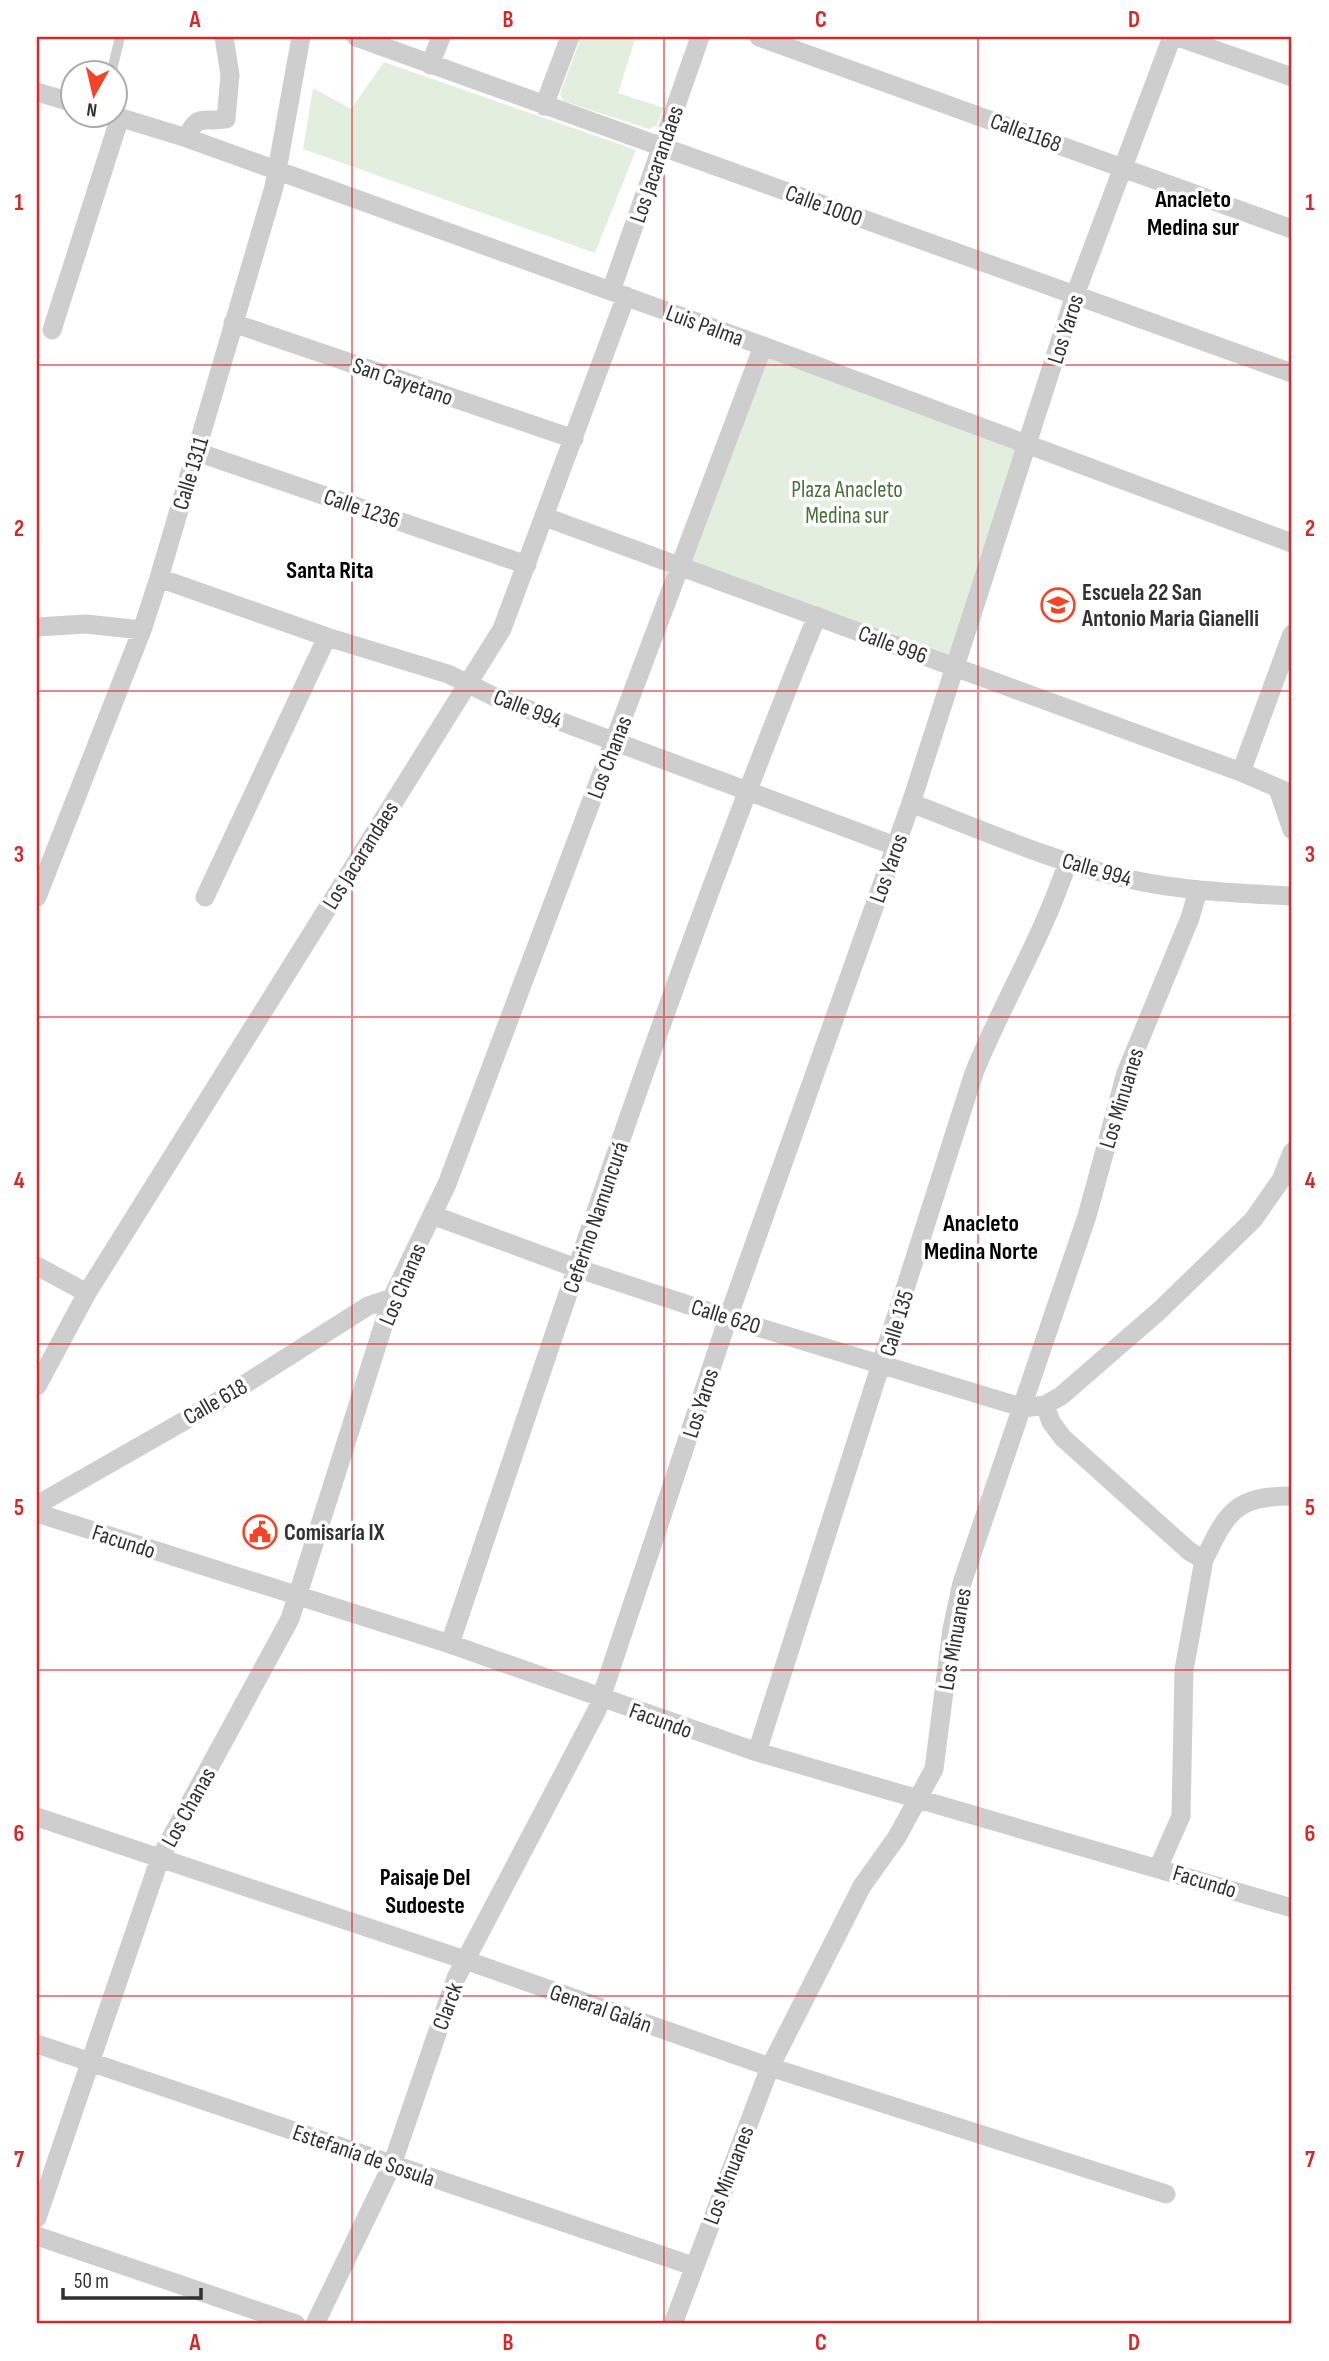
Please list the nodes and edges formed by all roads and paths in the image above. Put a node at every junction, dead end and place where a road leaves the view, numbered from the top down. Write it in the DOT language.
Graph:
graph roads {
  1 [pos="120,37"];
  2 [pos="224,37"];
  3 [pos="301,37"];
  4 [pos="356,37"];
  5 [pos="441,37"];
  6 [pos="570,37"];
  7 [pos="700,37"];
  8 [pos="759,37"];
  9 [pos="1172,37"];
  10 [pos="1178,37"];
  11 [pos="114,60"];
  12 [pos="430,65"];
  13 [pos="1292,77"];
  14 [pos="37,92"];
  15 [pos="60,99"];
  16 [pos="544,106"];
  17 [pos="130,120"];
  18 [pos="114,130"];
  19 [pos="187,138"];
  20 [pos="663,147"];
  21 [pos="1122,167"];
  22 [pos="278,171"];
  23 [pos="1292,229"];
  24 [pos="619,293"];
  25 [pos="1075,295"];
  26 [pos="233,323"];
  27 [pos="52,330"];
  28 [pos="763,346"];
  29 [pos="1292,373"];
  30 [pos="574,439"];
  31 [pos="1027,445"];
  32 [pos="197,452"];
  33 [pos="545,517"];
  34 [pos="1292,543"];
  35 [pos="527,565"];
  36 [pos="680,565"];
  37 [pos="159,578"];
  38 [pos="817,616"];
  39 [pos="37,627"];
  40 [pos="142,630"];
  41 [pos="1292,634"];
  42 [pos="327,637"];
  43 [pos="957,667"];
  44 [pos="468,682"];
  45 [pos="615,741"];
  46 [pos="1241,772"];
  47 [pos="745,791"];
  48 [pos="1285,792"];
  49 [pos="911,803"];
  50 [pos="1292,830"];
  51 [pos="895,846"];
  52 [pos="1068,861"];
  53 [pos="1198,890"];
  54 [pos="1292,896"];
  55 [pos="37,897"];
  56 [pos="205,897"];
  57 [pos="1292,1152"];
  58 [pos="432,1215"];
  59 [pos="37,1266"];
  60 [pos="576,1268"];
  61 [pos="87,1293"];
  62 [pos="393,1298"];
  63 [pos="728,1318"];
  64 [pos="884,1363"];
  65 [pos="37,1386"];
  66 [pos="1045,1405"];
  67 [pos="1024,1408"];
  68 [pos="1292,1496"];
  69 [pos="37,1504"];
  70 [pos="37,1513"];
  71 [pos="1204,1560"];
  72 [pos="297,1598"];
  73 [pos="450,1644"];
  74 [pos="602,1698"];
  75 [pos="757,1752"];
  76 [pos="919,1800"];
  77 [pos="37,1817"];
  78 [pos="160,1858"];
  79 [pos="1159,1866"];
  80 [pos="1292,1908"];
  81 [pos="465,1960"];
  82 [pos="37,2044"];
  83 [pos="88,2062"];
  84 [pos="769,2067"];
  85 [pos="392,2165"];
  86 [pos="1166,2194"];
  87 [pos="37,2218"];
  88 [pos="37,2236"];
  89 [pos="693,2266"];
  90 [pos="296,2324"];
  91 [pos="314,2324"];
  92 [pos="673,2324"];
  1 -- 11 [label="lane"];
  2 -- 19 [label="street"];
  3 -- 22 [label="street, Calle 1311"];
  4 -- 12 [label="street, Calle 1000"];
  5 -- 12 [label="street"];
  6 -- 16 [label="street"];
  7 -- 20 [label="street, Los Jacarandaes"];
  8 -- 21 [label="street, Calle1168"];
  9 -- 21 [label="street, Los Yaros"];
  10 -- 13 [label="street"];
  12 -- 16 [label="street, Calle 1000"];
  14 -- 15 [label="street"];
  16 -- 20 [label="street, Calle 1000"];
  17 -- 19 [label="street, Luis Palma"];
  18 -- 27 [label="street"];
  19 -- 22 [label="street, Luis Palma"];
  20 -- 24 [label="street, Los Jacarandaes"];
  20 -- 25 [label="street, Calle 1000"];
  21 -- 23 [label="street, Calle1168"];
  21 -- 25 [label="street, Los Yaros"];
  22 -- 24 [label="street, Luis Palma"];
  22 -- 26 [label="street, Calle 1311"];
  24 -- 28 [label="street, Luis Palma"];
  24 -- 30 [label="street, Los Jacarandaes"];
  25 -- 29 [label="street, Calle 1000"];
  25 -- 31 [label="street, Los Yaros"];
  26 -- 30 [label="street, San Cayetano"];
  26 -- 32 [label="street, Calle 1311"];
  28 -- 31 [label="street, Luis Palma"];
  28 -- 36 [label="street, Los Chanas"];
  30 -- 33 [label="street, Los Jacarandaes"];
  31 -- 34 [label="street, Luis Palma"];
  31 -- 43 [label="street, Los Yaros"];
  32 -- 35 [label="street, Calle 1236"];
  32 -- 37 [label="street, Calle 1311"];
  33 -- 35 [label="street, Los Jacarandaes"];
  33 -- 36 [label="street, Calle 996"];
  35 -- 44 [label="street, Los Jacarandaes"];
  36 -- 38 [label="street, Calle 996"];
  36 -- 45 [label="street, Los Chanas"];
  37 -- 40 [label="street, Calle 1311"];
  37 -- 42 [label="street, Calle 994"];
  38 -- 43 [label="street, Calle 996"];
  38 -- 47 [label="street, Ceferino Namuncurá"];
  39 -- 40 [label="street"];
  40 -- 55 [label="street, Calle 1311"];
  41 -- 46 [label="street"];
  42 -- 44 [label="street, Calle 994"];
  42 -- 56 [label="street"];
  43 -- 46 [label="street, Calle 996"];
  43 -- 49 [label="street, Los Yaros"];
  44 -- 45 [label="street, Calle 994"];
  44 -- 61 [label="street, Los Jacarandaes"];
  45 -- 47 [label="street, Calle 994"];
  45 -- 58 [label="street, Los Chanas"];
  46 -- 48 [label="street, Calle 996"];
  47 -- 51 [label="street, Calle 994"];
  47 -- 60 [label="street, Ceferino Namuncurá"];
  48 -- 50 [label="street"];
  49 -- 51 [label="street, Los Yaros"];
  49 -- 52 [label="street, Calle 994"];
  51 -- 63 [label="street, Los Yaros"];
  52 -- 53 [label="street, Calle 994"];
  52 -- 64 [label="street, Calle 135"];
  53 -- 54 [label="street, Calle 994"];
  53 -- 67 [label="street, Los Minuanes"];
  57 -- 66 [label="street"];
  58 -- 60 [label="street, Calle 620"];
  58 -- 62 [label="street, Los Chanas"];
  59 -- 61 [label="street"];
  60 -- 63 [label="street, Calle 620"];
  60 -- 73 [label="street, Ceferino Namuncurá"];
  61 -- 65 [label="street, Los Jacarandaes"];
  62 -- 69 [label="street, Calle 618"];
  62 -- 72 [label="street, Los Chanas"];
  63 -- 64 [label="street, Calle 620"];
  63 -- 74 [label="street, Los Yaros"];
  64 -- 67 [label="street, Calle 620"];
  64 -- 75 [label="street, Calle 135"];
  66 -- 67 [label="street"];
  66 -- 71 [label="street"];
  67 -- 76 [label="street, Los Minuanes"];
  68 -- 71 [label="street"];
  70 -- 72 [label="street, Facundo"];
  71 -- 79 [label="street"];
  72 -- 73 [label="street, Facundo"];
  72 -- 78 [label="street, Los Chanas"];
  73 -- 74 [label="street, Facundo"];
  74 -- 75 [label="street, Facundo"];
  74 -- 81 [label="street, Clarck"];
  75 -- 76 [label="street, Facundo"];
  76 -- 79 [label="street, Facundo"];
  76 -- 84 [label="street, Los Minuanes"];
  77 -- 78 [label="street, General Galán"];
  78 -- 81 [label="street, General Galán"];
  78 -- 83 [label="street, Los Chanas"];
  79 -- 80 [label="street, Facundo"];
  81 -- 84 [label="street, General Galán"];
  81 -- 85 [label="street, Clarck"];
  82 -- 83 [label="street, Estefanía de Sosula"];
  83 -- 85 [label="street, Estefanía de Sosula"];
  83 -- 87 [label="street, Los Chanas"];
  84 -- 86 [label="street, General Galán"];
  84 -- 89 [label="street, Los Minuanes"];
  85 -- 89 [label="street, Estefanía de Sosula"];
  85 -- 91 [label="street, Clarck"];
  88 -- 90 [label="street"];
  89 -- 92 [label="street, Los Minuanes"];
}
